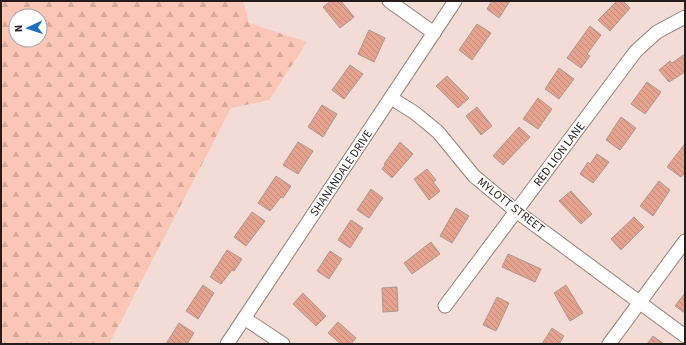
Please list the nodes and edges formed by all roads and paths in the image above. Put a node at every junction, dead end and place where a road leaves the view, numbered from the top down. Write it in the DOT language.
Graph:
graph roads {
  1 [pos="389,1"];
  2 [pos="455,1"];
  3 [pos="685,17"];
  4 [pos="434,33"];
  5 [pos="392,98"];
  6 [pos="516,211"];
  7 [pos="685,241"];
  8 [pos="640,302"];
  9 [pos="445,306"];
  10 [pos="244,318"];
  11 [pos="685,336"];
  12 [pos="227,344"];
  13 [pos="283,344"];
  14 [pos="609,344"];
  1 -- 4 [label="street"];
  2 -- 4 [label="street, SHANANDALE DRIVE"];
  3 -- 6 [label="street, RED LION LANE"];
  4 -- 5 [label="street, SHANANDALE DRIVE"];
  5 -- 6 [label="street, MYLOTT STREET"];
  5 -- 10 [label="street, SHANANDALE DRIVE"];
  6 -- 8 [label="street, MYLOTT STREET"];
  6 -- 9 [label="street, RED LION LANE"];
  7 -- 8 [label="street"];
  8 -- 11 [label="street, MYLOTT STREET"];
  8 -- 14 [label="street"];
  10 -- 12 [label="street, SHANANDALE DRIVE"];
  10 -- 13 [label="street"];
}
